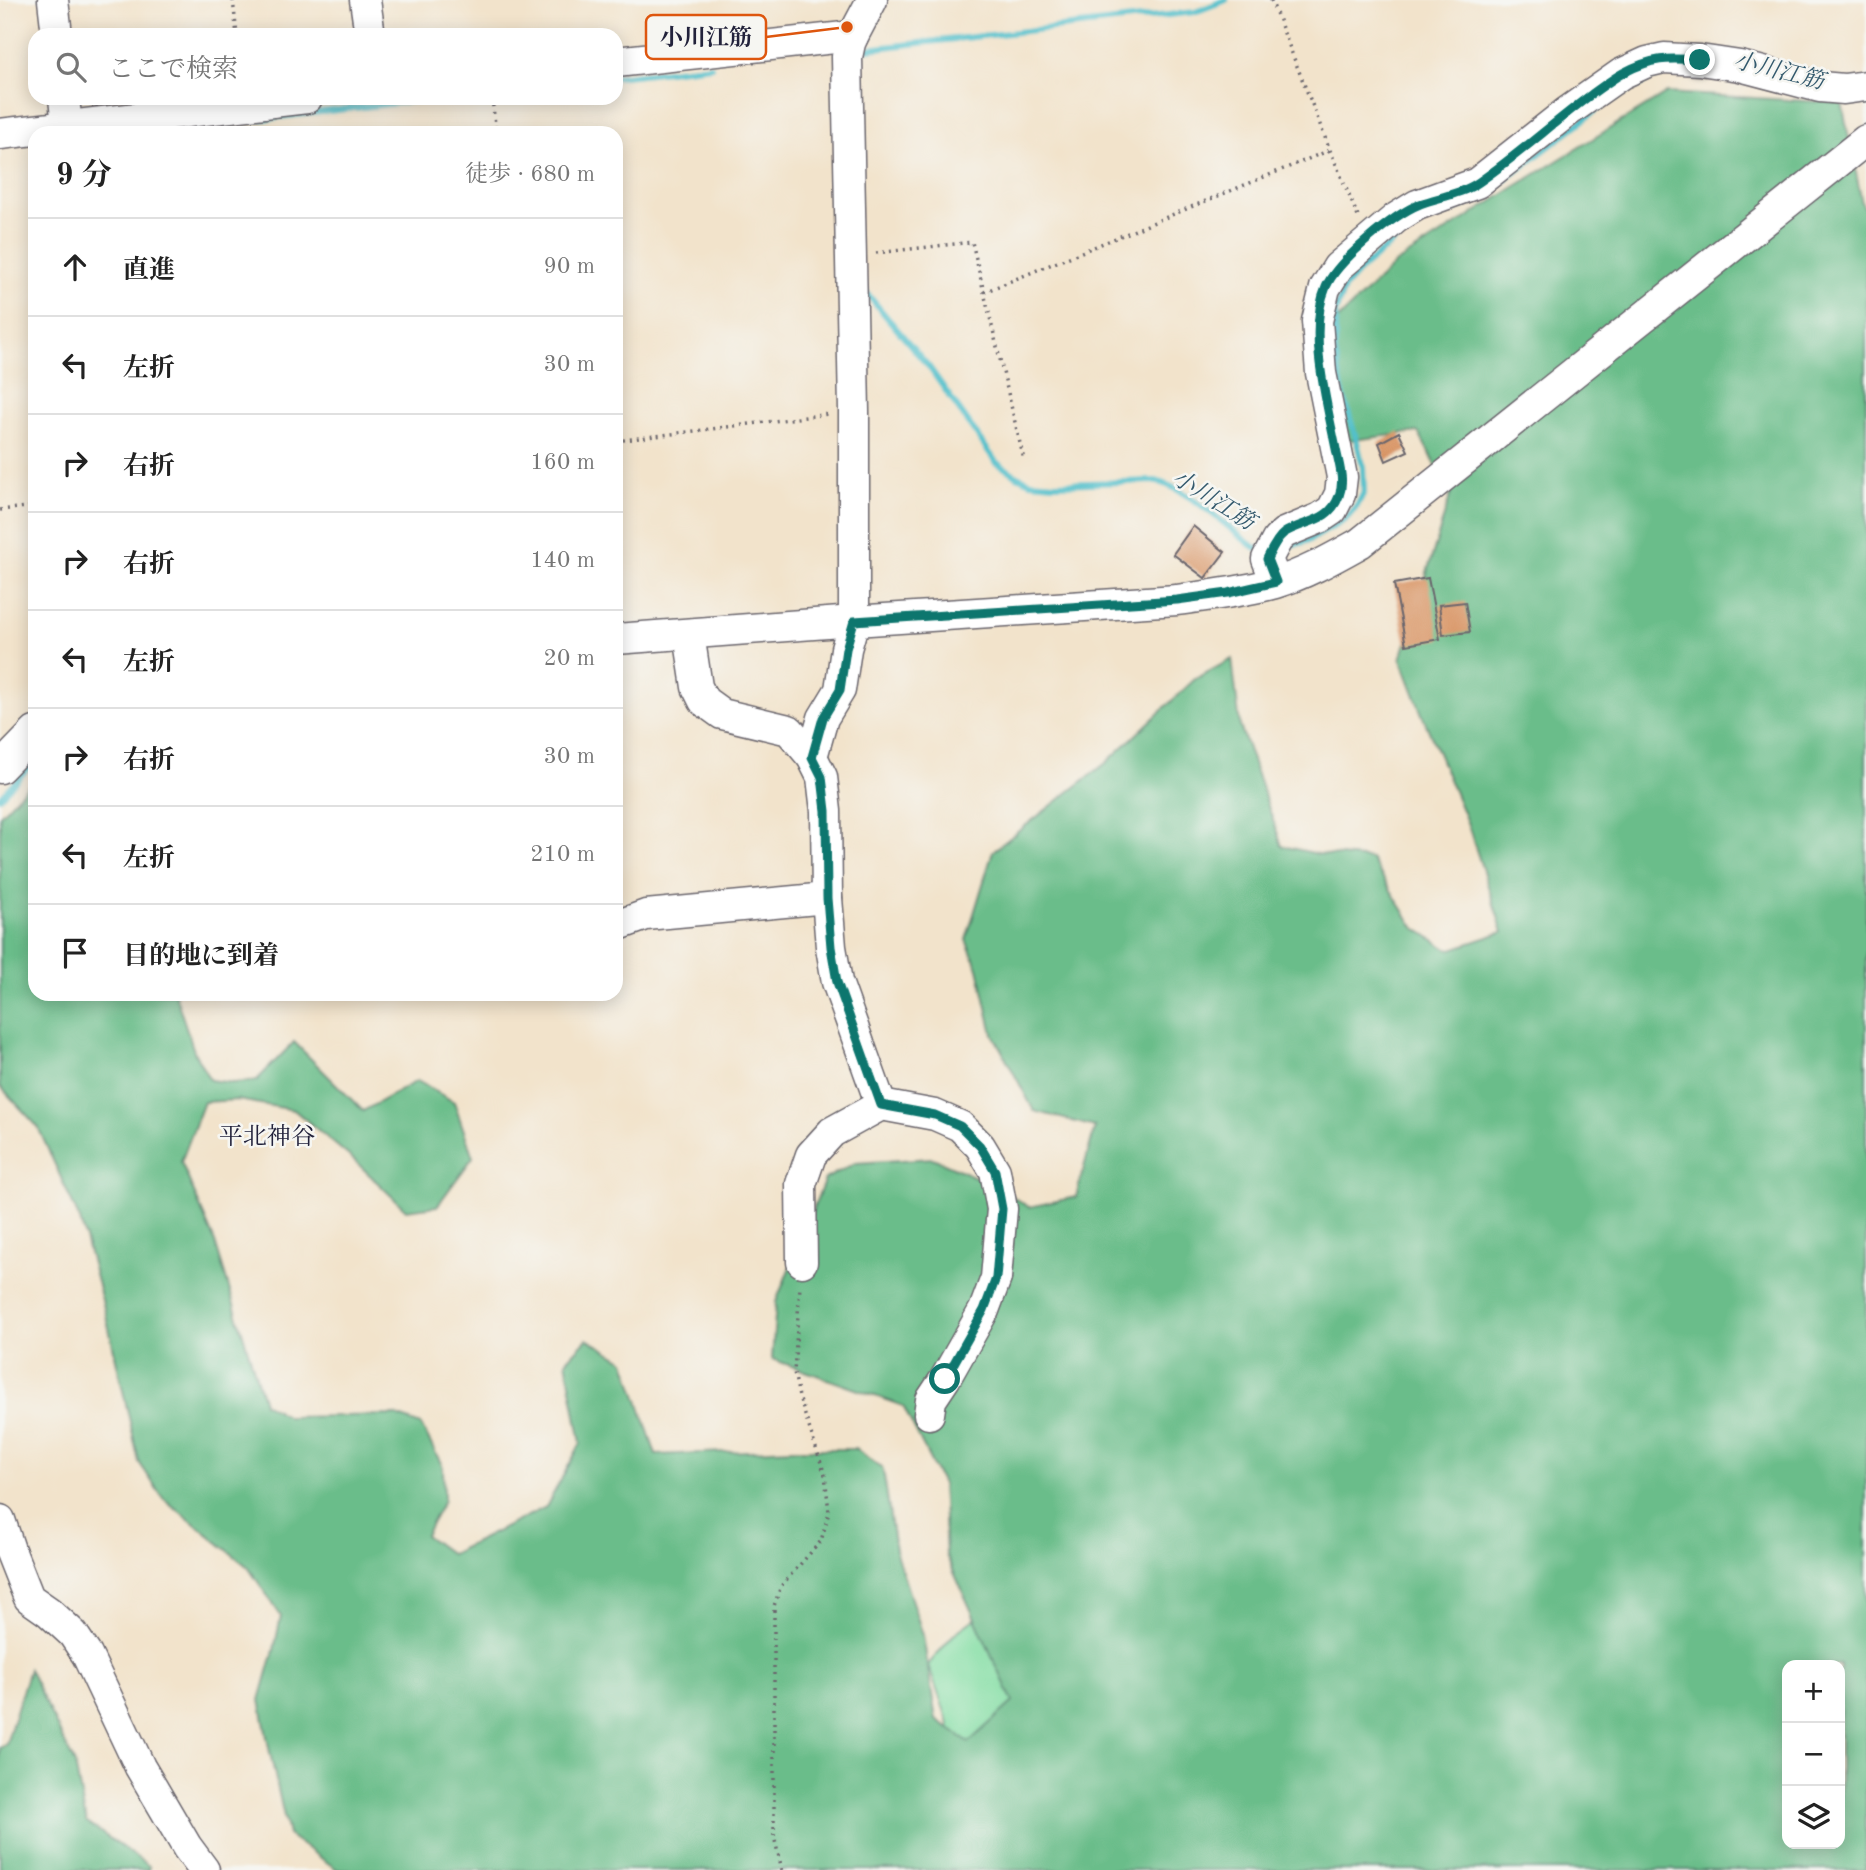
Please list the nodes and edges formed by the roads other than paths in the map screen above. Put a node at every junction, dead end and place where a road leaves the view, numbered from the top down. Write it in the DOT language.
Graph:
graph roads {
  1 [pos="52,0"];
  2 [pos="365,0"];
  3 [pos="872,0"];
  4 [pos="56,28"];
  5 [pos="369,28"];
  6 [pos="847,42"];
  7 [pos="623,61"];
  8 [pos="1866,86"];
  9 [pos="186,105"];
  10 [pos="66,112"];
  11 [pos="0,134"];
  12 [pos="1866,140"];
  13 [pos="1273,561"];
  14 [pos="854,621"];
  15 [pos="689,634"];
  16 [pos="623,639"];
  17 [pos="28,739"];
  18 [pos="812,757"];
  19 [pos="0,768"];
  20 [pos="827,898"];
  21 [pos="623,923"];
  22 [pos="881,1105"];
  23 [pos="802,1262"];
  24 [pos="929,1414"];
  25 [pos="0,1520"];
  26 [pos="204,1870"];
  1 -- 4 [label="street"];
  2 -- 5 [label="street"];
  3 -- 6 [label="street"];
  6 -- 7 [label="street"];
  6 -- 14 [label="street"];
  8 -- 13 [label="street"];
  9 -- 10 [label="street"];
  10 -- 11 [label="street"];
  12 -- 13 [label="street"];
  13 -- 14 [label="street"];
  14 -- 15 [label="street"];
  14 -- 18 [label="street"];
  15 -- 16 [label="street"];
  15 -- 18 [label="street"];
  17 -- 19 [label="street"];
  18 -- 20 [label="street"];
  20 -- 21 [label="street"];
  20 -- 22 [label="street"];
  22 -- 23 [label="street"];
  22 -- 24 [label="street"];
  25 -- 26 [label="street"];
}
